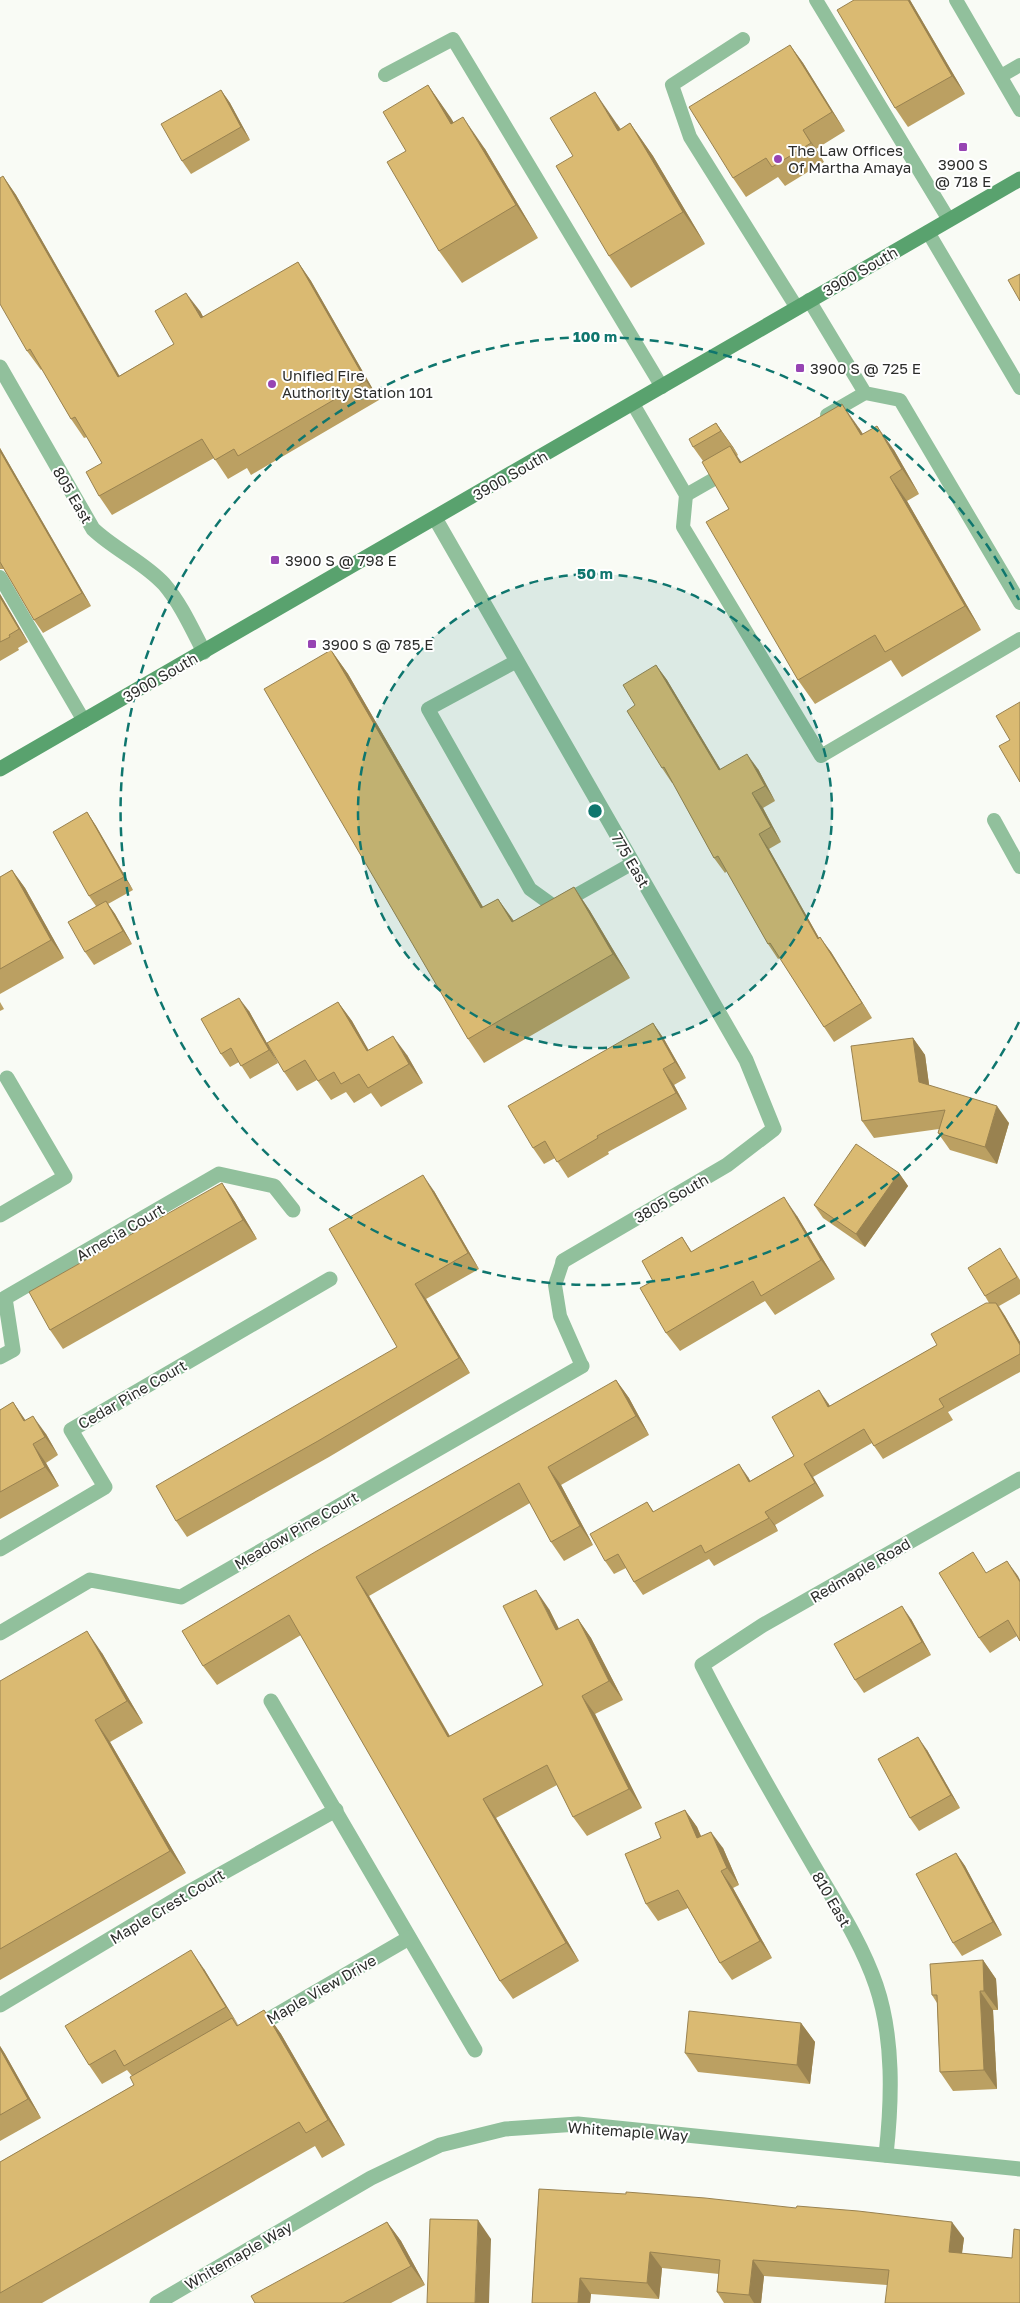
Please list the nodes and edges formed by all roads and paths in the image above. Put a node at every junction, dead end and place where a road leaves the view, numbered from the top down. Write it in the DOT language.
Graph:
graph roads {
  1 [pos="816,0"];
  2 [pos="956,0"];
  3 [pos="743,39"];
  4 [pos="1020,65"];
  5 [pos="385,75"];
  6 [pos="1001,76"];
  7 [pos="1020,110"];
  8 [pos="1020,179"];
  9 [pos="949,220"];
  10 [pos="928,232"];
  11 [pos="803,304"];
  12 [pos="0,367"];
  13 [pos="662,387"];
  14 [pos="1020,388"];
  15 [pos="865,393"];
  16 [pos="633,404"];
  17 [pos="814,422"];
  18 [pos="737,466"];
  19 [pos="686,495"];
  20 [pos="435,518"];
  21 [pos="0,576"];
  22 [pos="1020,603"];
  23 [pos="1020,639"];
  24 [pos="204,652"];
  25 [pos="517,661"];
  26 [pos="84,721"];
  27 [pos="0,769"];
  28 [pos="994,820"];
  29 [pos="633,863"];
  30 [pos="1020,867"];
  31 [pos="7,1078"];
  32 [pos="774,1129"];
  33 [pos="293,1210"];
  34 [pos="0,1215"];
  35 [pos="563,1261"];
  36 [pos="330,1279"];
  37 [pos="0,1357"];
  38 [pos="582,1366"];
  39 [pos="1020,1479"];
  40 [pos="0,1549"];
  41 [pos="0,1633"];
  42 [pos="702,1665"];
  43 [pos="271,1701"];
  44 [pos="336,1810"];
  45 [pos="409,1938"];
  46 [pos="0,2005"];
  47 [pos="243,2034"];
  48 [pos="474,2050"];
  49 [pos="886,2154"];
  50 [pos="1020,2169"];
  51 [pos="157,2303"];
  1 -- 9 [label="lane"];
  2 -- 6 [label="lane"];
  3 -- 11 [label="lane"];
  4 -- 6 [label="lane"];
  5 -- 13 [label="lane"];
  6 -- 7 [label="lane"];
  8 -- 9 [label="main road, 3900 South"];
  9 -- 10 [label="main road, 3900 South"];
  10 -- 11 [label="main road, 3900 South"];
  10 -- 14 [label="lane"];
  11 -- 13 [label="main road, 3900 South"];
  11 -- 15 [label="lane"];
  12 -- 24 [label="street, 805 East"];
  13 -- 16 [label="main road, 3900 South"];
  15 -- 17 [label="lane"];
  15 -- 22 [label="lane"];
  16 -- 19 [label="lane"];
  16 -- 20 [label="main road, 3900 South"];
  18 -- 19 [label="lane"];
  19 -- 23 [label="lane"];
  20 -- 24 [label="main road, 3900 South"];
  20 -- 25 [label="street, 775 East"];
  21 -- 26 [label="lane"];
  24 -- 26 [label="main road, 3900 South"];
  25 -- 29 [label="street, 775 East"];
  25 -- 29 [label="lane"];
  26 -- 27 [label="main road, 3900 South"];
  28 -- 30 [label="lane"];
  29 -- 32 [label="street, 775 East"];
  31 -- 34 [label="street"];
  32 -- 35 [label="street, 3805 South"];
  33 -- 37 [label="street, Arnecia Court"];
  35 -- 38 [label="lane"];
  36 -- 40 [label="street, Cedar Pine Court"];
  38 -- 41 [label="street, Meadow Pine Court"];
  39 -- 42 [label="street, Redmaple Road"];
  42 -- 49 [label="street, 810 East"];
  43 -- 44 [label="street"];
  44 -- 45 [label="street"];
  44 -- 46 [label="street, Maple Crest Court"];
  45 -- 47 [label="street, Maple View Drive"];
  45 -- 48 [label="street"];
  49 -- 50 [label="street, Whitemaple Way"];
  49 -- 51 [label="street, Whitemaple Way"];
}
